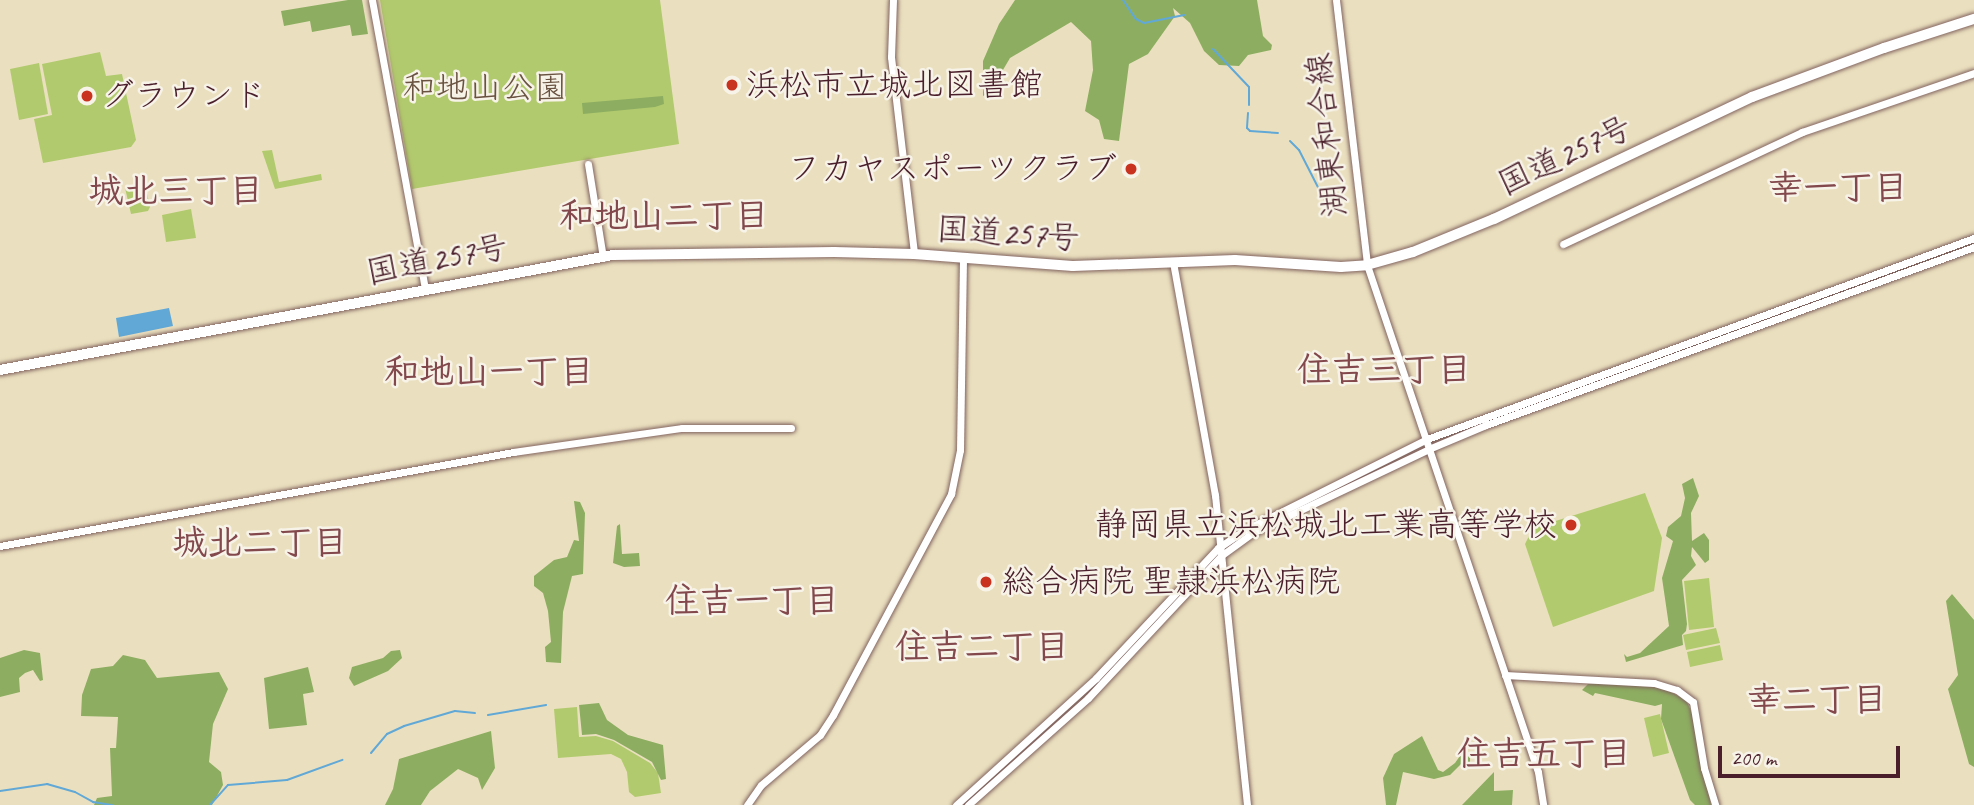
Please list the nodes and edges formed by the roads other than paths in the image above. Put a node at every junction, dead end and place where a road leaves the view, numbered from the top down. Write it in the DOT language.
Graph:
graph roads {
  1 [pos="372,0"];
  2 [pos="893,0"];
  3 [pos="1336,0"];
  4 [pos="1974,19"];
  5 [pos="1974,73"];
  6 [pos="588,164"];
  7 [pos="1974,238"];
  8 [pos="1563,244"];
  9 [pos="1974,247"];
  10 [pos="914,254"];
  11 [pos="603,258"];
  12 [pos="963,259"];
  13 [pos="1174,262"];
  14 [pos="1367,265"];
  15 [pos="425,289"];
  16 [pos="0,370"];
  17 [pos="791,428"];
  18 [pos="1427,439"];
  19 [pos="1431,448"];
  20 [pos="1221,545"];
  21 [pos="0,547"];
  22 [pos="1222,555"];
  23 [pos="1505,675"];
  24 [pos="747,805"];
  25 [pos="956,805"];
  26 [pos="968,805"];
  27 [pos="1247,805"];
  28 [pos="1543,805"];
  29 [pos="1715,805"];
  1 -- 15 [label="street"];
  2 -- 10 [label="street"];
  3 -- 14 [label="street, 湖東和合線"];
  4 -- 14 [label="highway, 国道257号"];
  5 -- 8 [label="street"];
  6 -- 11 [label="street"];
  7 -- 18 [label="street"];
  9 -- 19 [label="street"];
  10 -- 11 [label="highway, 国道257号"];
  10 -- 12 [label="highway, 国道257号"];
  11 -- 15 [label="highway, 国道257号"];
  12 -- 13 [label="highway, 国道257号"];
  12 -- 24 [label="street"];
  13 -- 14 [label="highway, 国道257号"];
  13 -- 20 [label="street"];
  14 -- 18 [label="street, 湖東和合線"];
  15 -- 16 [label="highway, 国道257号"];
  17 -- 21 [label="street"];
  18 -- 19 [label="street, 湖東和合線"];
  18 -- 20 [label="street"];
  19 -- 22 [label="street"];
  19 -- 23 [label="street, 湖東和合線"];
  20 -- 22 [label="street"];
  20 -- 25 [label="street"];
  22 -- 26 [label="street"];
  22 -- 27 [label="street"];
  23 -- 28 [label="street, 湖東和合線"];
  23 -- 29 [label="street"];
}
